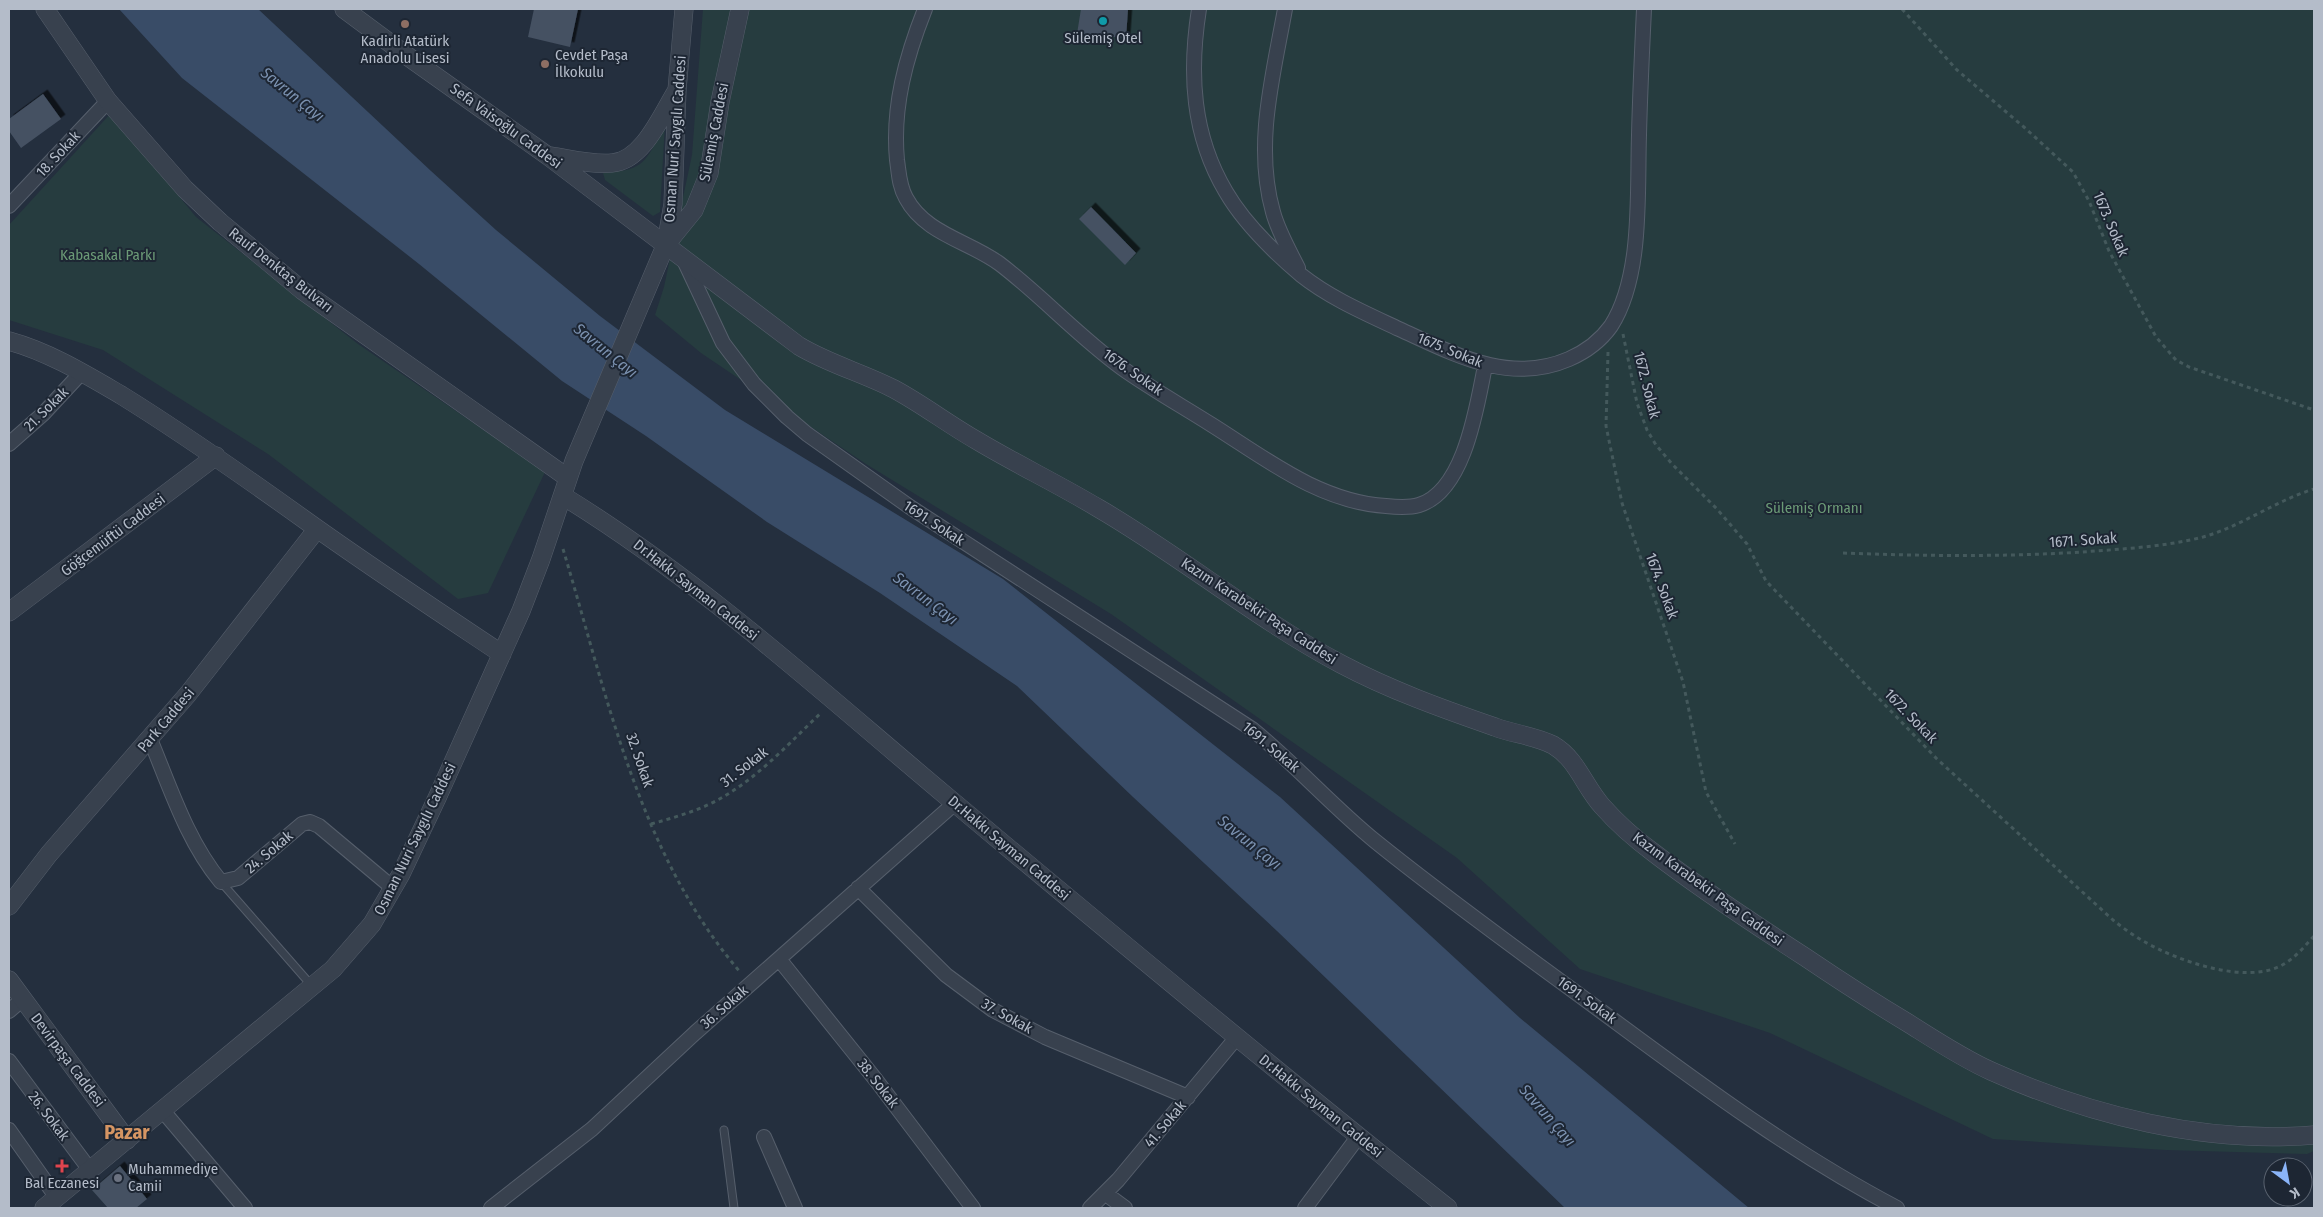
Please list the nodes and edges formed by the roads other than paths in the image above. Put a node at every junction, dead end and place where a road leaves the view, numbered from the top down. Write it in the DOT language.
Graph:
graph roads {
  1 [pos="45,9"];
  2 [pos="344,9"];
  3 [pos="684,9"];
  4 [pos="740,9"];
  5 [pos="926,9"];
  6 [pos="1199,9"];
  7 [pos="1285,9"];
  8 [pos="1644,9"];
  9 [pos="677,90"];
  10 [pos="108,101"];
  11 [pos="548,156"];
  12 [pos="9,206"];
  13 [pos="666,244"];
  14 [pos="683,258"];
  15 [pos="1302,275"];
  16 [pos="9,342"];
  17 [pos="1485,366"];
  18 [pos="82,372"];
  19 [pos="9,444"];
  20 [pos="216,456"];
  21 [pos="568,478"];
  22 [pos="563,496"];
  23 [pos="317,529"];
  24 [pos="9,612"];
  25 [pos="502,654"];
  26 [pos="150,739"];
  27 [pos="955,803"];
  28 [pos="221,882"];
  29 [pos="393,888"];
  30 [pos="858,888"];
  31 [pos="9,906"];
  32 [pos="779,959"];
  33 [pos="9,980"];
  34 [pos="312,986"];
  35 [pos="23,999"];
  36 [pos="9,1011"];
  37 [pos="1237,1037"];
  38 [pos="9,1061"];
  39 [pos="1188,1097"];
  40 [pos="163,1111"];
  41 [pos="9,1130"];
  42 [pos="724,1130"];
  43 [pos="2314,1135"];
  44 [pos="764,1137"];
  45 [pos="1358,1137"];
  46 [pos="127,1140"];
  47 [pos="90,1170"];
  48 [pos="1106,1194"];
  49 [pos="50,1203"];
  50 [pos="245,1208"];
  51 [pos="491,1208"];
  52 [pos="734,1208"];
  53 [pos="795,1208"];
  54 [pos="973,1208"];
  55 [pos="1090,1208"];
  56 [pos="1126,1208"];
  57 [pos="1305,1208"];
  58 [pos="1448,1208"];
  59 [pos="1898,1208"];
  1 -- 10 [label="street, Rauf Denktaş Bulvarı"];
  2 -- 11 [label="street, Sefa Vaisoğlu Caddesi"];
  3 -- 9 [label="street, Osman Nuri Saygılı Caddesi"];
  4 -- 13 [label="street, Sülemiş Caddesi"];
  5 -- 17 [label="street, 1676. Sokak"];
  6 -- 15 [label="street, 1675. Sokak"];
  7 -- 15 [label="street"];
  8 -- 17 [label="street, 1675. Sokak"];
  9 -- 11 [label="street"];
  9 -- 13 [label="street, Osman Nuri Saygılı Caddesi"];
  10 -- 12 [label="street, 18. Sokak"];
  10 -- 21 [label="street, Rauf Denktaş Bulvarı"];
  11 -- 13 [label="street, Sefa Vaisoğlu Caddesi"];
  13 -- 14 [label="street, Kazım Karabekir Paşa Caddesi"];
  13 -- 21 [label="street, Osman Nuri Saygılı Caddesi"];
  14 -- 43 [label="street, Kazım Karabekir Paşa Caddesi"];
  14 -- 59 [label="street, 1691. Sokak"];
  15 -- 17 [label="street, 1675. Sokak"];
  16 -- 18 [label="street"];
  18 -- 19 [label="street, 21. Sokak"];
  18 -- 20 [label="street"];
  20 -- 23 [label="street"];
  20 -- 24 [label="street, Göğcemüftü Caddesi"];
  21 -- 22 [label="street, Osman Nuri Saygılı Caddesi"];
  22 -- 25 [label="street, Osman Nuri Saygılı Caddesi"];
  22 -- 27 [label="street, Dr.Hakkı Sayman Caddesi"];
  23 -- 25 [label="street"];
  23 -- 26 [label="street, Park Caddesi"];
  25 -- 29 [label="street, Osman Nuri Saygılı Caddesi"];
  26 -- 28 [label="street"];
  26 -- 31 [label="street, Park Caddesi"];
  27 -- 30 [label="street, 36. Sokak"];
  27 -- 37 [label="street, Dr.Hakkı Sayman Caddesi"];
  28 -- 29 [label="street, 24. Sokak"];
  28 -- 34 [label="lane"];
  29 -- 34 [label="street, Osman Nuri Saygılı Caddesi"];
  30 -- 32 [label="street, 36. Sokak"];
  30 -- 39 [label="street, 37. Sokak"];
  32 -- 51 [label="street, 36. Sokak"];
  32 -- 54 [label="street, 38. Sokak"];
  33 -- 35 [label="street, Devirpaşa Caddesi"];
  34 -- 40 [label="street, Osman Nuri Saygılı Caddesi"];
  35 -- 36 [label="street"];
  35 -- 46 [label="street, Devirpaşa Caddesi"];
  37 -- 39 [label="street, 41. Sokak"];
  37 -- 45 [label="street, Dr.Hakkı Sayman Caddesi"];
  38 -- 47 [label="street, 26. Sokak"];
  39 -- 48 [label="street, 41. Sokak"];
  40 -- 46 [label="street, Osman Nuri Saygılı Caddesi"];
  40 -- 50 [label="street"];
  41 -- 49 [label="street"];
  42 -- 52 [label="lane"];
  44 -- 53 [label="street"];
  45 -- 57 [label="street"];
  45 -- 58 [label="street, Dr.Hakkı Sayman Caddesi"];
  46 -- 47 [label="street, Osman Nuri Saygılı Caddesi"];
  47 -- 49 [label="street, Osman Nuri Saygılı Caddesi"];
  48 -- 55 [label="street, 41. Sokak"];
  48 -- 56 [label="street"];
}
